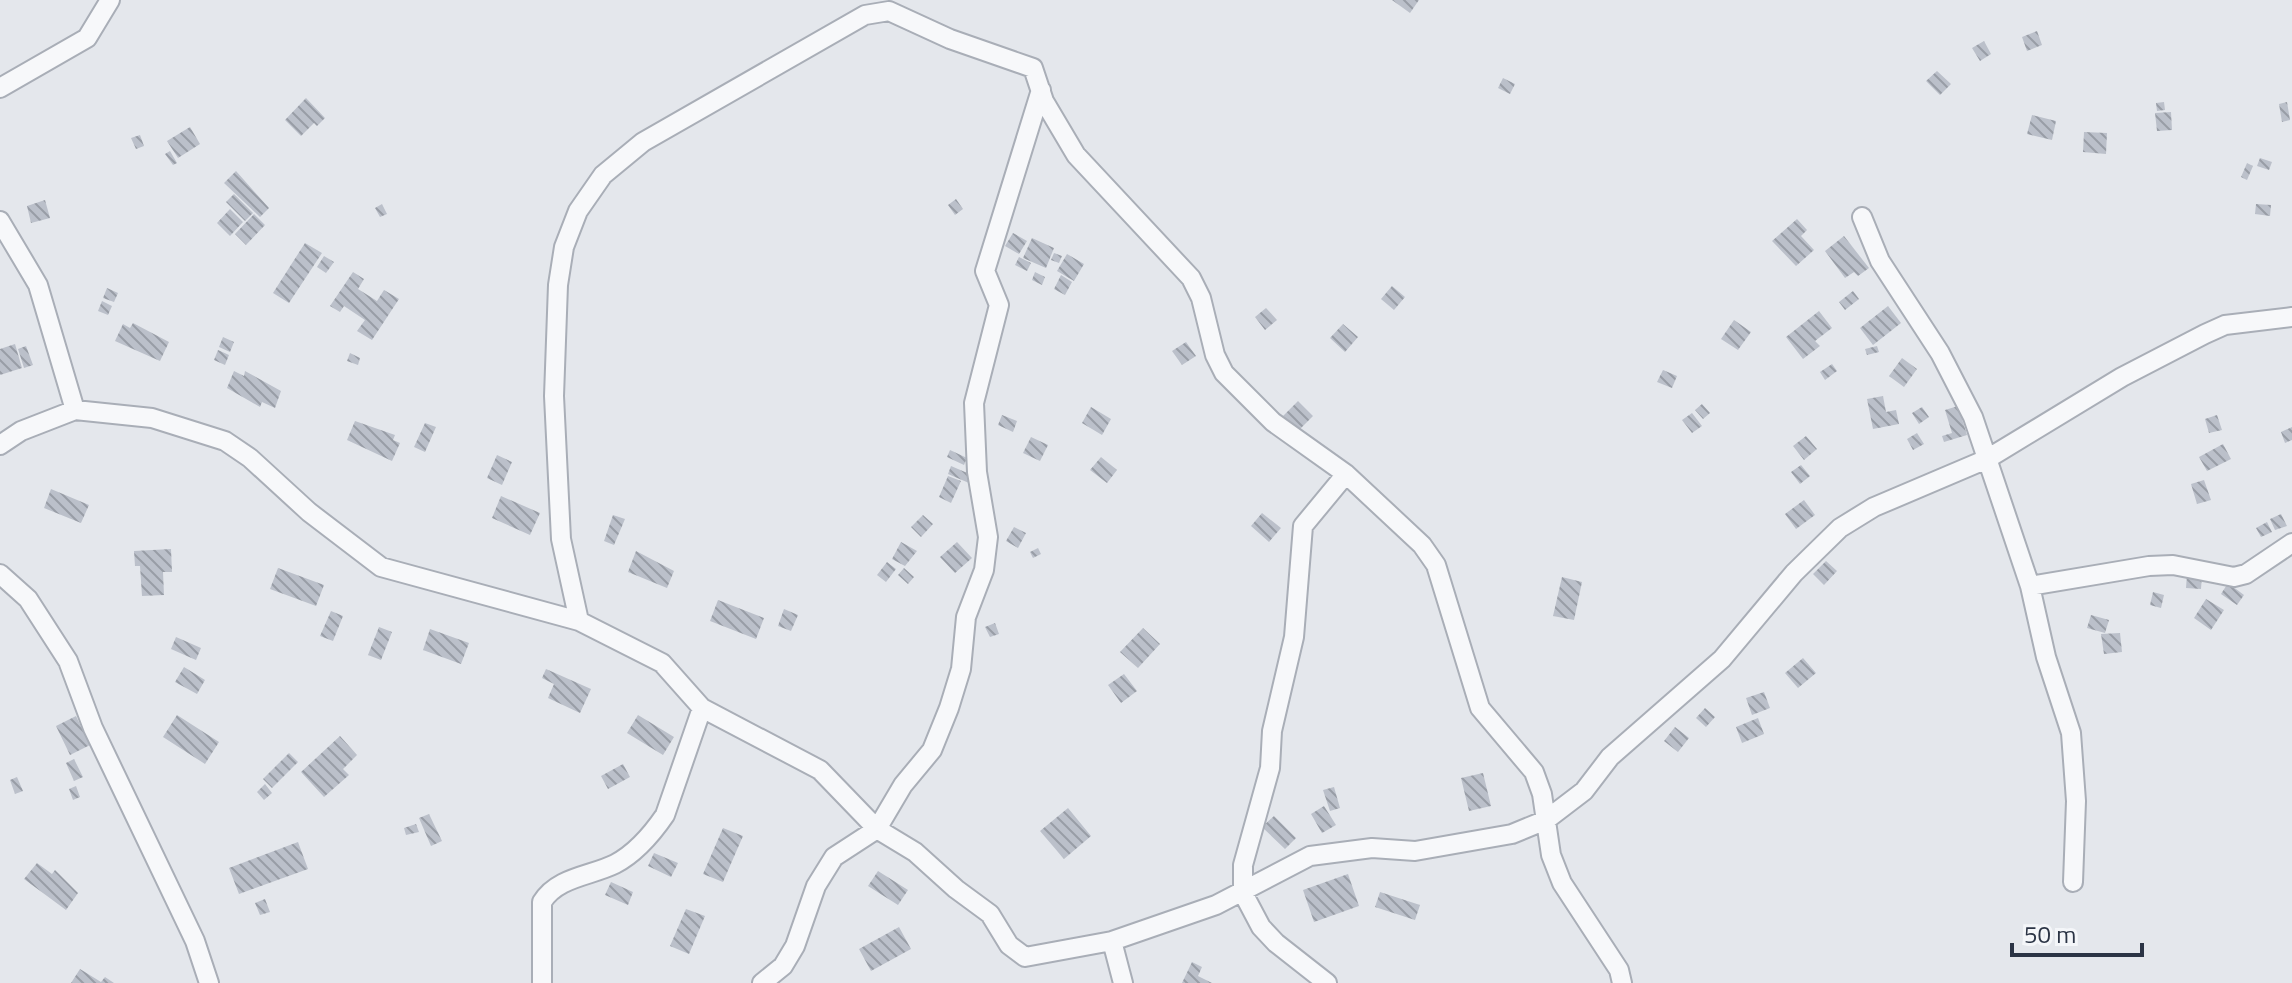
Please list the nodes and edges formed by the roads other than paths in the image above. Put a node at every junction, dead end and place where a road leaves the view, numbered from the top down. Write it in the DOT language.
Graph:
graph roads {
  1 [pos="110,0"];
  2 [pos="0,88"];
  3 [pos="1041,90"];
  4 [pos="1862,217"];
  5 [pos="0,221"];
  6 [pos="2292,317"];
  7 [pos="75,410"];
  8 [pos="0,445"];
  9 [pos="1987,459"];
  10 [pos="1346,474"];
  11 [pos="2292,543"];
  12 [pos="0,574"];
  13 [pos="2030,586"];
  14 [pos="579,621"];
  15 [pos="702,708"];
  16 [pos="1546,820"];
  17 [pos="877,829"];
  18 [pos="2073,882"];
  19 [pos="1243,893"];
  20 [pos="1112,941"];
  21 [pos="209,983"];
  22 [pos="542,983"];
  23 [pos="762,983"];
  24 [pos="1123,983"];
  25 [pos="1327,983"];
  26 [pos="1622,983"];
  1 -- 2 [label="street"];
  3 -- 10 [label="street"];
  3 -- 14 [label="street"];
  3 -- 17 [label="street"];
  4 -- 9 [label="street"];
  5 -- 7 [label="street"];
  6 -- 9 [label="street"];
  7 -- 8 [label="street"];
  7 -- 14 [label="street"];
  9 -- 13 [label="street"];
  9 -- 16 [label="street"];
  10 -- 16 [label="street"];
  10 -- 19 [label="street"];
  11 -- 13 [label="street"];
  12 -- 21 [label="street"];
  13 -- 18 [label="street"];
  14 -- 15 [label="street"];
  15 -- 17 [label="street"];
  15 -- 22 [label="street"];
  16 -- 19 [label="street"];
  16 -- 26 [label="street"];
  17 -- 20 [label="street"];
  17 -- 23 [label="street"];
  19 -- 20 [label="street"];
  19 -- 25 [label="street"];
  20 -- 24 [label="street"];
}
